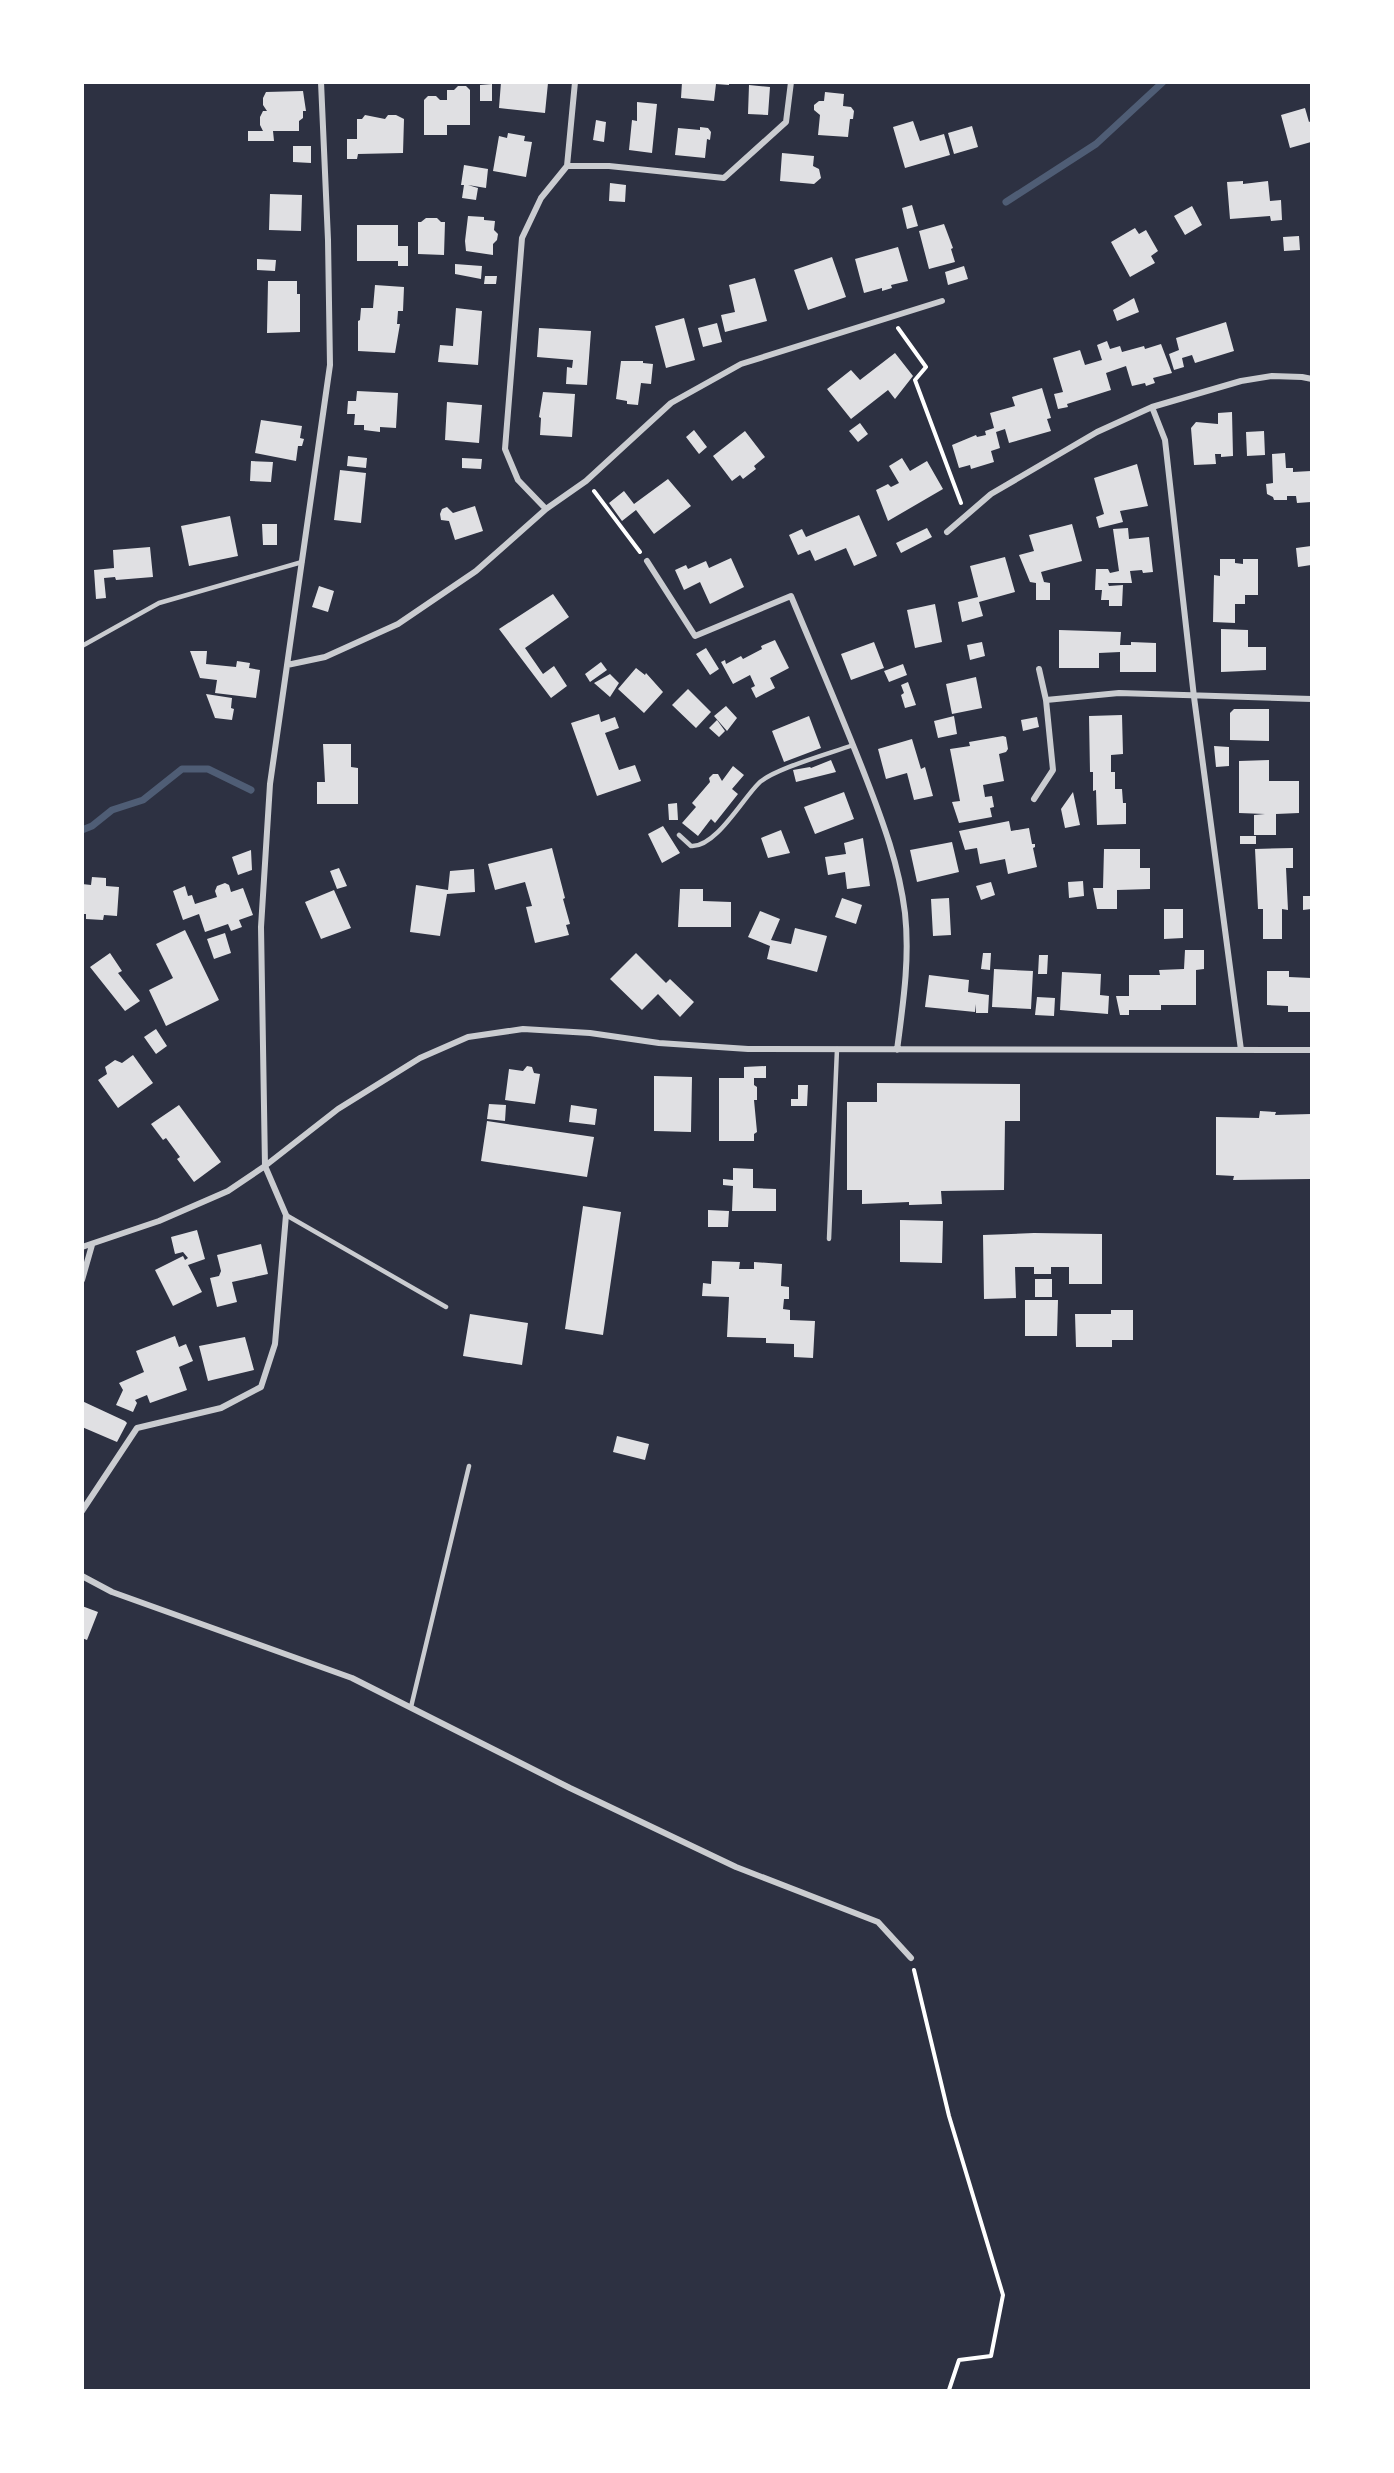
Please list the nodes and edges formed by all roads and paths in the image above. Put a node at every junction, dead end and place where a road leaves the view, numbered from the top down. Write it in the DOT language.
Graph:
graph roads {
  1 [pos="321,82"];
  2 [pos="575,82"];
  3 [pos="791,82"];
  4 [pos="567,165"];
  5 [pos="942,301"];
  6 [pos="891,317"];
  7 [pos="1311,379"];
  8 [pos="1152,407"];
  9 [pos="586,481"];
  10 [pos="546,509"];
  11 [pos="966,516"];
  12 [pos="947,532"];
  13 [pos="646,561"];
  14 [pos="302,562"];
  15 [pos="82,646"];
  16 [pos="287,665"];
  17 [pos="1038,669"];
  18 [pos="1194,697"];
  19 [pos="1311,699"];
  20 [pos="1046,700"];
  21 [pos="853,745"];
  22 [pos="1034,799"];
  23 [pos="679,835"];
  24 [pos="837,1049"];
  25 [pos="897,1050"];
  26 [pos="1241,1050"];
  27 [pos="1311,1050"];
  28 [pos="265,1166"];
  29 [pos="286,1215"];
  30 [pos="829,1239"];
  31 [pos="92,1245"];
  32 [pos="82,1247"];
  33 [pos="82,1280"];
  34 [pos="446,1307"];
  35 [pos="469,1466"];
  36 [pos="82,1511"];
  37 [pos="82,1576"];
  38 [pos="411,1707"];
  39 [pos="911,1958"];
  40 [pos="948,2391"];
  1 -- 14 [label="street"];
  2 -- 4 [label="street"];
  3 -- 4 [label="street"];
  4 -- 10 [label="street"];
  5 -- 6 [label="street"];
  6 -- 9 [label="street"];
  6 -- 11 [label="path"];
  7 -- 8 [label="street"];
  8 -- 11 [label="street"];
  8 -- 18 [label="street"];
  9 -- 10 [label="street"];
  9 -- 13 [label="path"];
  10 -- 16 [label="street"];
  11 -- 12 [label="street"];
  13 -- 21 [label="street"];
  14 -- 15 [label="lane"];
  14 -- 16 [label="street"];
  16 -- 28 [label="street"];
  17 -- 20 [label="street"];
  18 -- 19 [label="street"];
  18 -- 20 [label="street"];
  18 -- 26 [label="street"];
  20 -- 22 [label="street"];
  21 -- 23 [label="lane"];
  21 -- 25 [label="street"];
  24 -- 25 [label="street"];
  24 -- 28 [label="street"];
  24 -- 30 [label="lane"];
  25 -- 26 [label="street"];
  26 -- 27 [label="street"];
  28 -- 29 [label="street"];
  28 -- 31 [label="street"];
  29 -- 34 [label="lane"];
  29 -- 36 [label="street"];
  31 -- 32 [label="street"];
  31 -- 33 [label="street"];
  35 -- 38 [label="lane"];
  37 -- 38 [label="street"];
  38 -- 39 [label="street"];
  39 -- 40 [label="path"];
}
